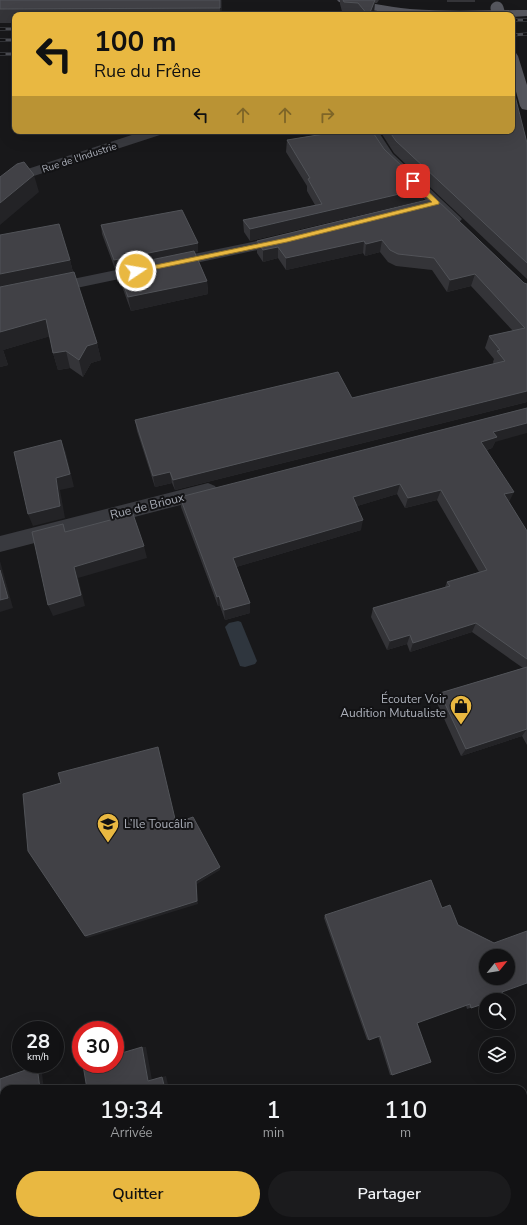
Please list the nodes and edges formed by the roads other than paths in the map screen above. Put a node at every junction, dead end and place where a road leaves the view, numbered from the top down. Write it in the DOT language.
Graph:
graph roads {
  1 [pos="343,0"];
  2 [pos="410,12"];
  3 [pos="515,13"];
  4 [pos="527,13"];
  5 [pos="515,66"];
  6 [pos="527,106"];
  7 [pos="149,134"];
  8 [pos="373,134"];
  9 [pos="0,183"];
  10 [pos="465,230"];
  11 [pos="302,236"];
  12 [pos="0,299"];
  13 [pos="225,487"];
  14 [pos="0,544"];
  1 -- 2 [label="main road"];
  3 -- 4 [label="main road"];
  5 -- 6 [label="main road"];
  7 -- 9 [label="street, Rue de l'Industrie"];
  8 -- 10 [label="street"];
  11 -- 12 [label="street"];
  13 -- 14 [label="street, Rue de Brioux"];
}
